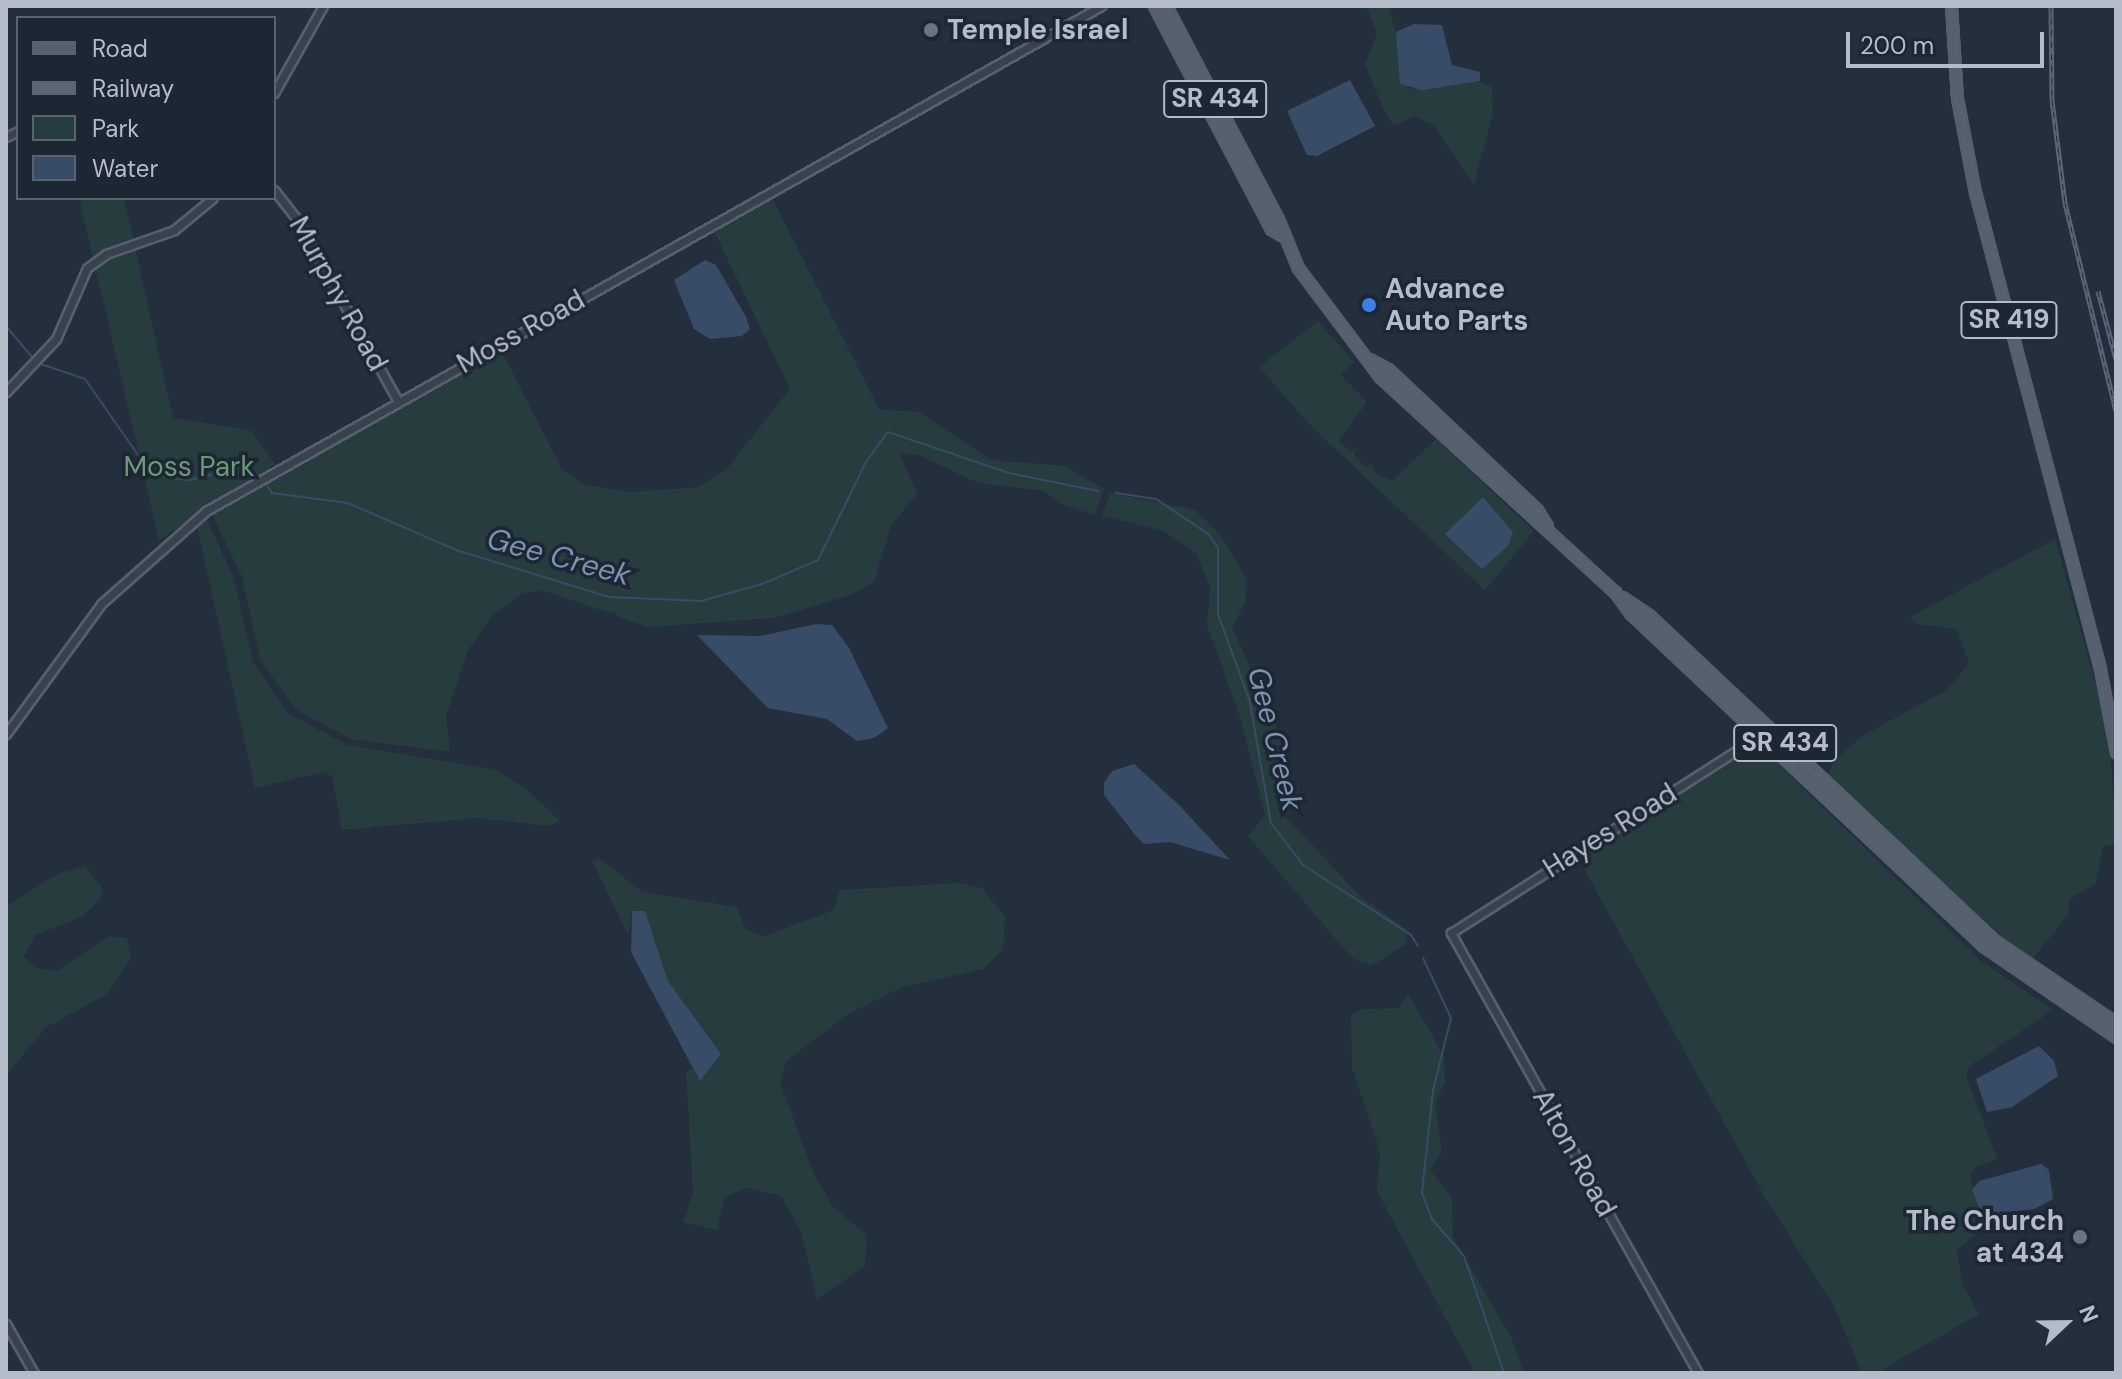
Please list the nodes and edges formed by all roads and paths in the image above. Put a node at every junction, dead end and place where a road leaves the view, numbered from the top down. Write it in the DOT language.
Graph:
graph roads {
  1 [pos="323,6"];
  2 [pos="1101,6"];
  3 [pos="1154,6"];
  4 [pos="1166,6"];
  5 [pos="1951,6"];
  6 [pos="276,89"];
  7 [pos="1249,188"];
  8 [pos="1264,192"];
  9 [pos="276,193"];
  10 [pos="211,200"];
  11 [pos="1281,235"];
  12 [pos="6,392"];
  13 [pos="398,401"];
  14 [pos="1619,595"];
  15 [pos="1768,727"];
  16 [pos="6,734"];
  17 [pos="1760,736"];
  18 [pos="2116,752"];
  19 [pos="1926,893"];
  20 [pos="1949,897"];
  21 [pos="1451,933"];
  22 [pos="2113,1020"];
  23 [pos="2116,1037"];
  24 [pos="6,1324"];
  25 [pos="34,1373"];
  26 [pos="1698,1373"];
  1 -- 6 [label="street"];
  2 -- 13 [label="street, Moss Road"];
  3 -- 7 [label="main road, SR 434"];
  4 -- 8 [label="main road, SR 434"];
  5 -- 18 [label="main road, SR 419"];
  7 -- 8 [label="main road"];
  7 -- 11 [label="main road, SR 434"];
  8 -- 11 [label="main road, SR 434"];
  9 -- 13 [label="street, Murphy Road"];
  10 -- 12 [label="street"];
  11 -- 14 [label="main road, SR 434"];
  13 -- 16 [label="street, Moss Road"];
  14 -- 15 [label="main road, SR 434"];
  14 -- 17 [label="main road, SR 434"];
  15 -- 17 [label="street, Hayes Road"];
  15 -- 20 [label="main road, SR 434"];
  17 -- 19 [label="main road, SR 434"];
  17 -- 21 [label="street, Hayes Road"];
  19 -- 20 [label="main road"];
  19 -- 23 [label="main road, SR 434"];
  20 -- 22 [label="main road, SR 434"];
  21 -- 26 [label="street, Alton Road"];
  24 -- 25 [label="street"];
}
